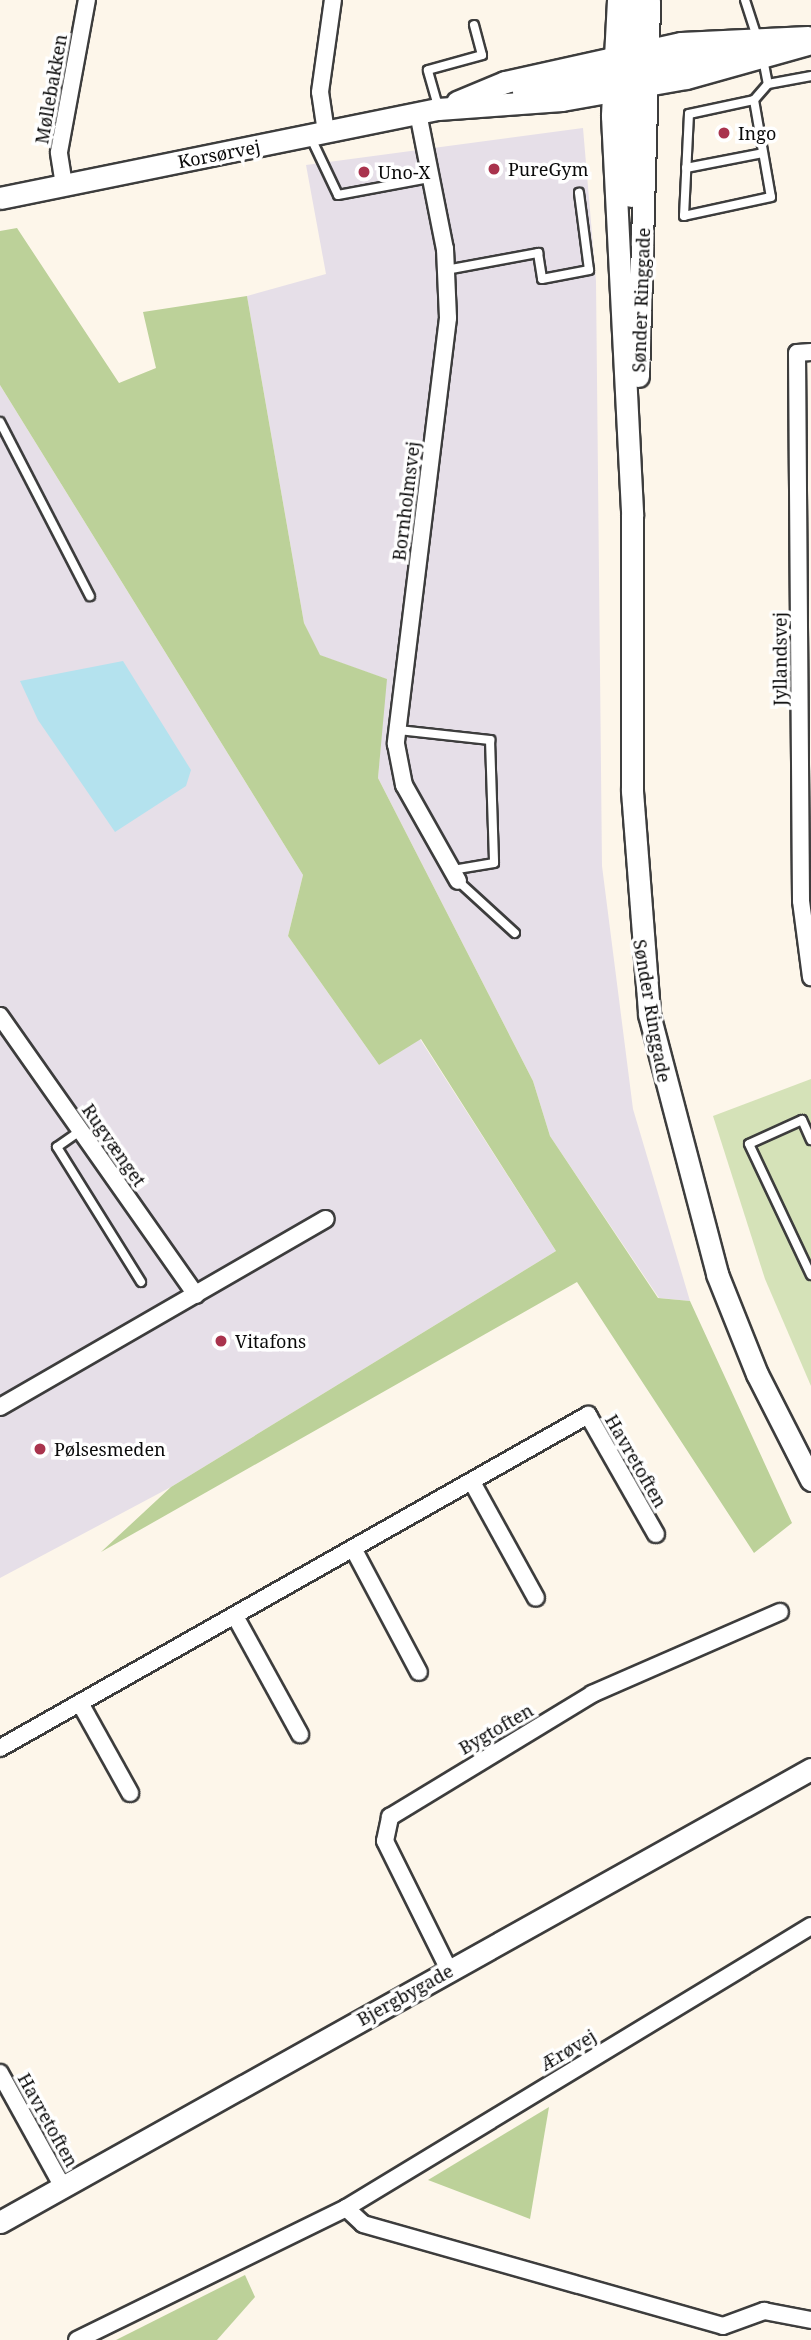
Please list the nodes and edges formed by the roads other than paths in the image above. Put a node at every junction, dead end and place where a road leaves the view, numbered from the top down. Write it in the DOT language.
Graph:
graph roads {
  1 [pos="86,0"];
  2 [pos="333,0"];
  3 [pos="618,0"];
  4 [pos="632,0"];
  5 [pos="649,0"];
  6 [pos="744,0"];
  7 [pos="474,25"];
  8 [pos="811,40"];
  9 [pos="760,49"];
  10 [pos="632,70"];
  11 [pos="811,76"];
  12 [pos="768,84"];
  13 [pos="754,100"];
  14 [pos="428,111"];
  15 [pos="318,134"];
  16 [pos="763,153"];
  17 [pos="687,168"];
  18 [pos="430,178"];
  19 [pos="64,185"];
  20 [pos="579,193"];
  21 [pos="0,198"];
  22 [pos="446,270"];
  23 [pos="811,352"];
  24 [pos="0,422"];
  25 [pos="632,515"];
  26 [pos="90,596"];
  27 [pos="805,682"];
  28 [pos="398,730"];
  29 [pos="455,876"];
  30 [pos="515,933"];
  31 [pos="810,967"];
  32 [pos="0,1016"];
  33 [pos="80,1131"];
  34 [pos="811,1140"];
  35 [pos="326,1219"];
  36 [pos="811,1275"];
  37 [pos="141,1282"];
  38 [pos="196,1295"];
  39 [pos="0,1407"];
  40 [pos="811,1480"];
  41 [pos="472,1482"];
  42 [pos="656,1534"];
  43 [pos="354,1550"];
  44 [pos="536,1598"];
  45 [pos="780,1612"];
  46 [pos="235,1616"];
  47 [pos="419,1672"];
  48 [pos="80,1703"];
  49 [pos="300,1734"];
  50 [pos="0,1748"];
  51 [pos="811,1769"];
  52 [pos="130,1793"];
  53 [pos="811,1926"];
  54 [pos="449,1970"];
  55 [pos="0,2073"];
  56 [pos="63,2187"];
  57 [pos="346,2208"];
  58 [pos="0,2222"];
  59 [pos="811,2320"];
  60 [pos="77,2340"];
  1 -- 19 [label="street, Møllebakken"];
  2 -- 15 [label="street"];
  3 -- 10 [label="street"];
  4 -- 10 [label="street"];
  5 -- 10 [label="street"];
  6 -- 9 [label="lane"];
  7 -- 14 [label="lane"];
  8 -- 9 [label="street"];
  9 -- 10 [label="street"];
  9 -- 10 [label="street"];
  9 -- 12 [label="lane"];
  10 -- 14 [label="street, Korsørvej"];
  10 -- 25 [label="street, Sønder Ringgade"];
  10 -- 25 [label="street, Sønder Ringgade"];
  11 -- 12 [label="lane"];
  12 -- 13 [label="lane"];
  13 -- 16 [label="lane"];
  13 -- 17 [label="lane"];
  14 -- 15 [label="street, Korsørvej"];
  14 -- 18 [label="street, Bornholmsvej"];
  15 -- 18 [label="lane"];
  15 -- 19 [label="street, Korsørvej"];
  16 -- 17 [label="lane"];
  16 -- 17 [label="lane"];
  18 -- 22 [label="street, Bornholmsvej"];
  19 -- 21 [label="street, Korsørvej"];
  20 -- 22 [label="lane"];
  22 -- 28 [label="street, Bornholmsvej"];
  23 -- 27 [label="street, Jyllandsvej"];
  24 -- 26 [label="lane"];
  25 -- 40 [label="street, Sønder Ringgade"];
  27 -- 31 [label="street, Jyllandsvej"];
  28 -- 29 [label="street, Bornholmsvej"];
  28 -- 29 [label="lane"];
  29 -- 30 [label="lane"];
  32 -- 33 [label="street, Rugvænget"];
  33 -- 37 [label="lane"];
  33 -- 38 [label="street, Rugvænget"];
  34 -- 36 [label="lane"];
  35 -- 38 [label="street"];
  38 -- 39 [label="street"];
  41 -- 42 [label="street, Havretoften"];
  41 -- 43 [label="street, Havretoften"];
  41 -- 44 [label="street"];
  43 -- 46 [label="street, Havretoften"];
  43 -- 47 [label="street"];
  45 -- 54 [label="street, Bygtoften"];
  46 -- 48 [label="street, Havretoften"];
  46 -- 49 [label="street"];
  48 -- 50 [label="street, Havretoften"];
  48 -- 52 [label="street"];
  51 -- 54 [label="street, Bjergbygade"];
  53 -- 57 [label="street, Ærøvej"];
  54 -- 56 [label="street, Bjergbygade"];
  55 -- 56 [label="street, Havretoften"];
  56 -- 58 [label="street, Bjergbygade"];
  57 -- 59 [label="street"];
  57 -- 60 [label="street, Ærøvej"];
}
